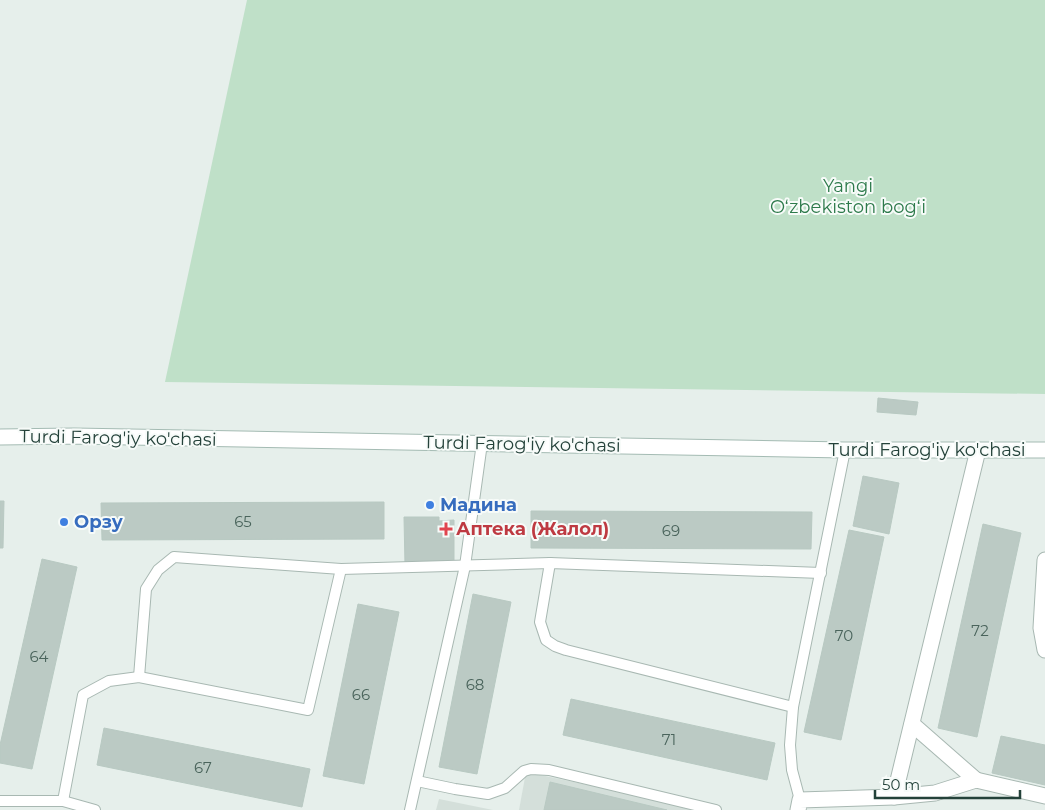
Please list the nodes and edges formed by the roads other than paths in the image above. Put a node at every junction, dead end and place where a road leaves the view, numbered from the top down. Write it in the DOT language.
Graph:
graph roads {
  1 [pos="0,437"];
  2 [pos="482,443"];
  3 [pos="845,450"];
  4 [pos="978,450"];
  5 [pos="1045,450"];
  6 [pos="1045,562"];
  7 [pos="550,563"];
  8 [pos="465,566"];
  9 [pos="341,568"];
  10 [pos="821,573"];
  11 [pos="1045,650"];
  12 [pos="139,677"];
  13 [pos="793,707"];
  14 [pos="912,724"];
  15 [pos="976,780"];
  16 [pos="417,781"];
  17 [pos="1045,796"];
  18 [pos="894,797"];
  19 [pos="0,801"];
  20 [pos="62,801"];
  21 [pos="799,805"];
  22 [pos="95,810"];
  23 [pos="410,810"];
  24 [pos="716,810"];
  1 -- 2 [label="main road, Turdi Farog'iy ko'chasi"];
  2 -- 3 [label="main road, Turdi Farog'iy ko'chasi"];
  2 -- 8 [label="lane"];
  3 -- 4 [label="main road, Turdi Farog'iy ko'chasi"];
  3 -- 10 [label="lane"];
  4 -- 5 [label="main road, Turdi Farog'iy ko'chasi"];
  4 -- 14 [label="main road"];
  6 -- 11 [label="main road"];
  7 -- 8 [label="lane"];
  7 -- 10 [label="lane"];
  7 -- 13 [label="lane"];
  8 -- 9 [label="lane"];
  8 -- 16 [label="lane"];
  9 -- 12 [label="lane"];
  9 -- 12 [label="lane"];
  10 -- 13 [label="lane"];
  12 -- 20 [label="lane"];
  13 -- 21 [label="lane"];
  14 -- 15 [label="main road"];
  14 -- 18 [label="main road"];
  15 -- 17 [label="main road"];
  15 -- 18 [label="main road"];
  16 -- 23 [label="lane"];
  16 -- 24 [label="lane"];
  18 -- 21 [label="main road"];
  19 -- 20 [label="lane"];
  20 -- 22 [label="lane"];
}
